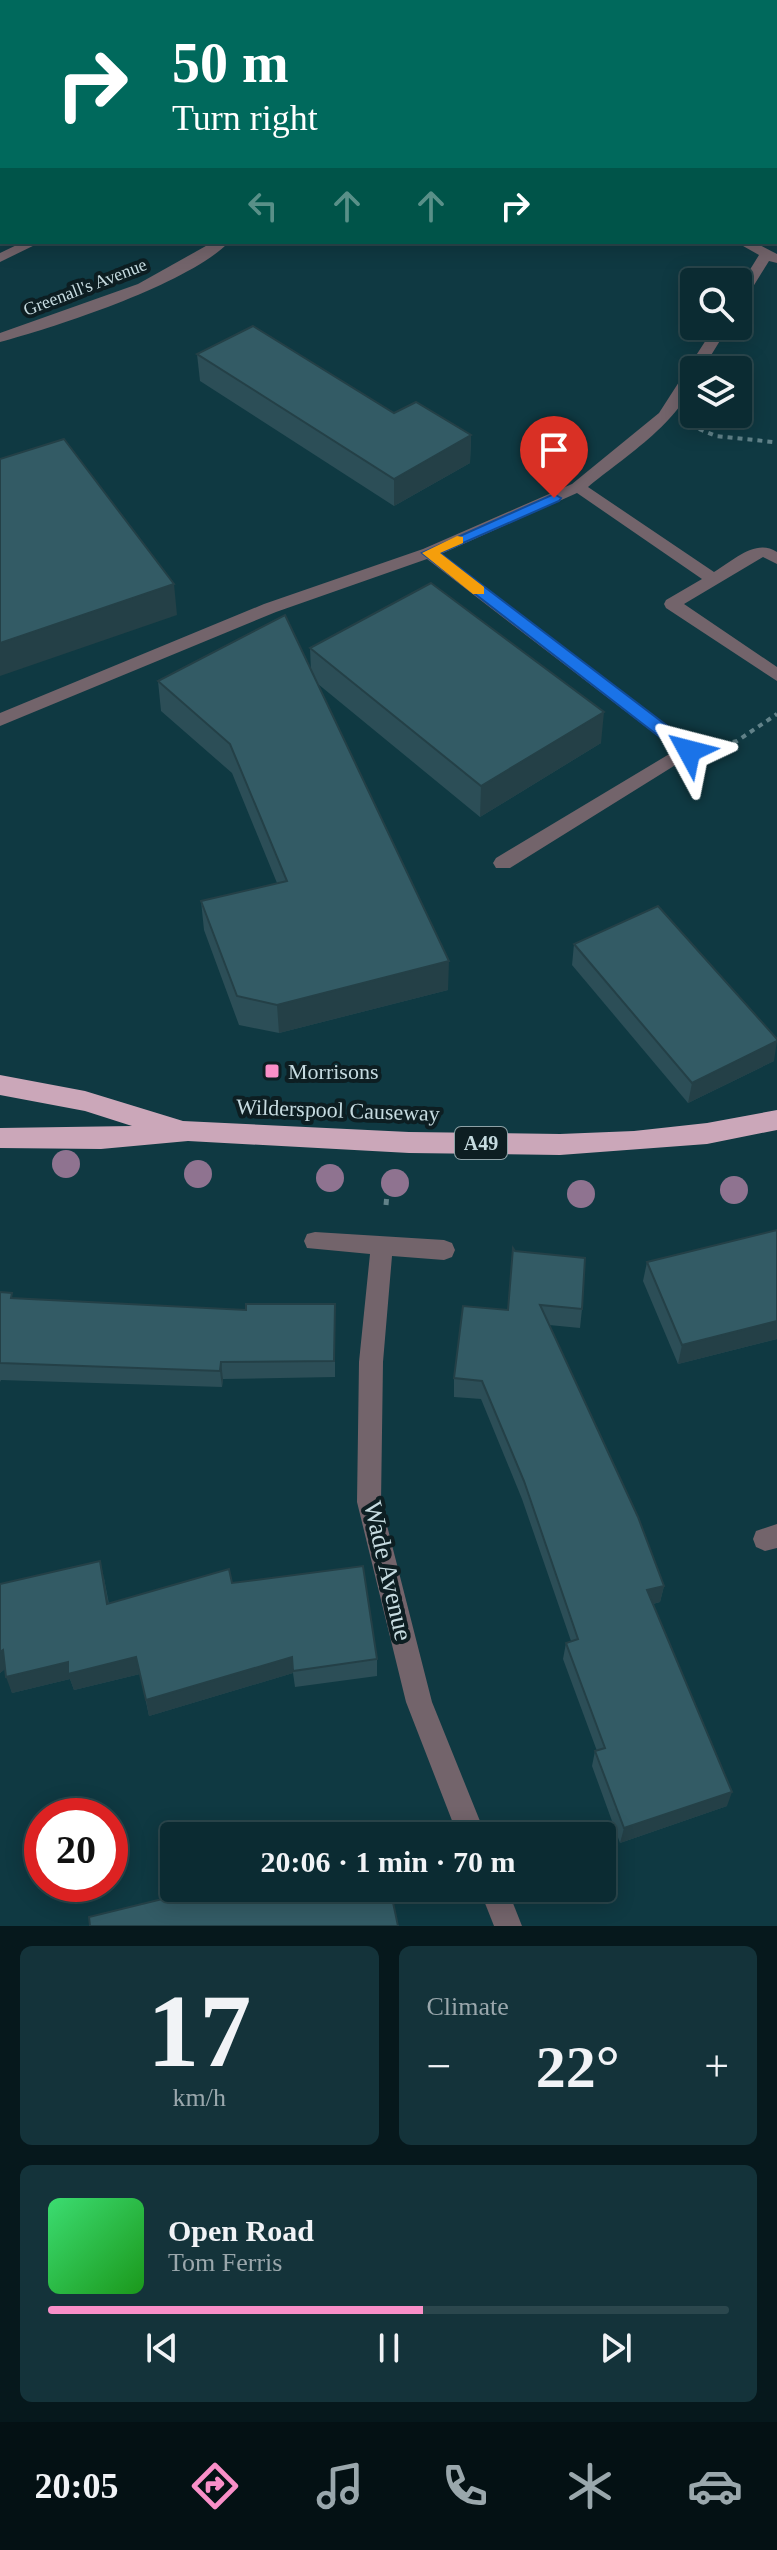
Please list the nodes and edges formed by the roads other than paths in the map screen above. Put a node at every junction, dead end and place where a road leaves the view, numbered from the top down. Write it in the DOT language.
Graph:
graph roads {
  1 [pos="30,244"];
  2 [pos="219,244"];
  3 [pos="747,244"];
  4 [pos="772,257"];
  5 [pos="0,258"];
  6 [pos="752,282"];
  7 [pos="0,338"];
  8 [pos="713,340"];
  9 [pos="578,487"];
  10 [pos="429,553"];
  11 [pos="777,559"];
  12 [pos="714,579"];
  13 [pos="777,675"];
  14 [pos="0,720"];
  15 [pos="503,863"];
  16 [pos="0,1085"];
  17 [pos="777,1120"];
  18 [pos="183,1131"];
  19 [pos="0,1138"];
  20 [pos="315,1241"];
  21 [pos="382,1246"];
  22 [pos="444,1250"];
  23 [pos="466,1822"];
  24 [pos="499,1902"];
  25 [pos="508,1926"];
  1 -- 5 [label="street"];
  2 -- 7 [label="street, Greenall's Avenue"];
  3 -- 4 [label="street"];
  4 -- 6 [label="street"];
  8 -- 9 [label="street"];
  9 -- 10 [label="street"];
  9 -- 12 [label="street"];
  10 -- 14 [label="street"];
  10 -- 15 [label="street"];
  11 -- 12 [label="street"];
  12 -- 13 [label="street"];
  16 -- 18 [label="highway, Wilderspool Causeway / A49"];
  17 -- 18 [label="highway, Wilderspool Causeway / A49"];
  18 -- 19 [label="highway, Wilderspool Causeway / A49"];
  20 -- 21 [label="street"];
  21 -- 22 [label="street"];
  21 -- 23 [label="street, Wade Avenue"];
  24 -- 25 [label="street"];
}
